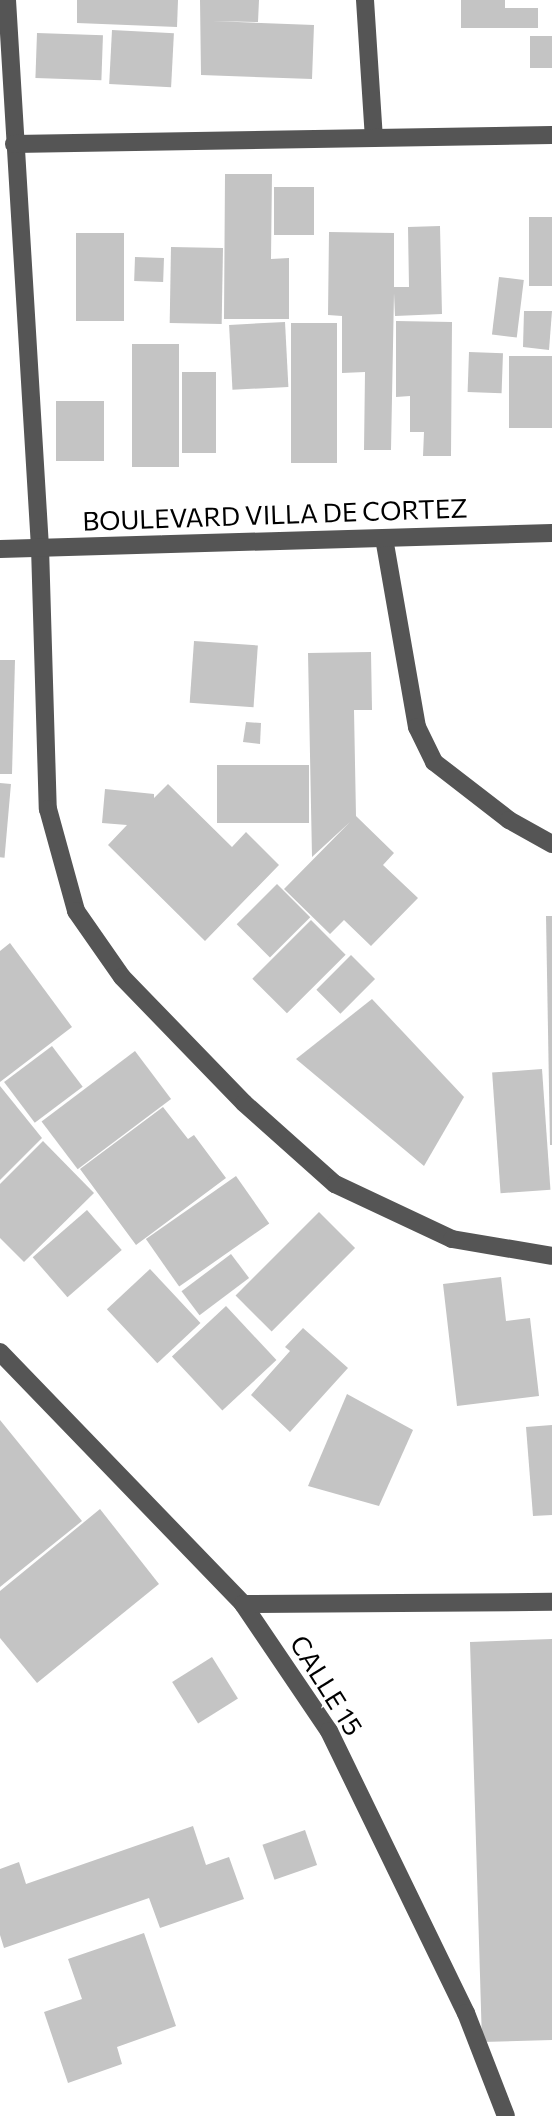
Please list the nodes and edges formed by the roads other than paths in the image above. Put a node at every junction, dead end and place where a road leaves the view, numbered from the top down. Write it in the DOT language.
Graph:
graph roads {
  1 [pos="7,0"];
  2 [pos="365,0"];
  3 [pos="552,135"];
  4 [pos="374,138"];
  5 [pos="14,144"];
  6 [pos="552,533"];
  7 [pos="384,538"];
  8 [pos="40,547"];
  9 [pos="0,549"];
  10 [pos="552,844"];
  11 [pos="552,1256"];
  12 [pos="0,1352"];
  13 [pos="552,1602"];
  14 [pos="243,1604"];
  15 [pos="506,2116"];
  1 -- 5 [label="street"];
  2 -- 4 [label="street"];
  3 -- 4 [label="street"];
  4 -- 5 [label="street"];
  5 -- 8 [label="street"];
  6 -- 7 [label="street, BOULEVARD VILLA DE CORTEZ"];
  7 -- 8 [label="street, BOULEVARD VILLA DE CORTEZ"];
  7 -- 10 [label="street"];
  8 -- 9 [label="street, BOULEVARD VILLA DE CORTEZ"];
  8 -- 11 [label="street"];
  12 -- 14 [label="street, CALLE 15"];
  13 -- 14 [label="street"];
  14 -- 15 [label="street, CALLE 15"];
}
